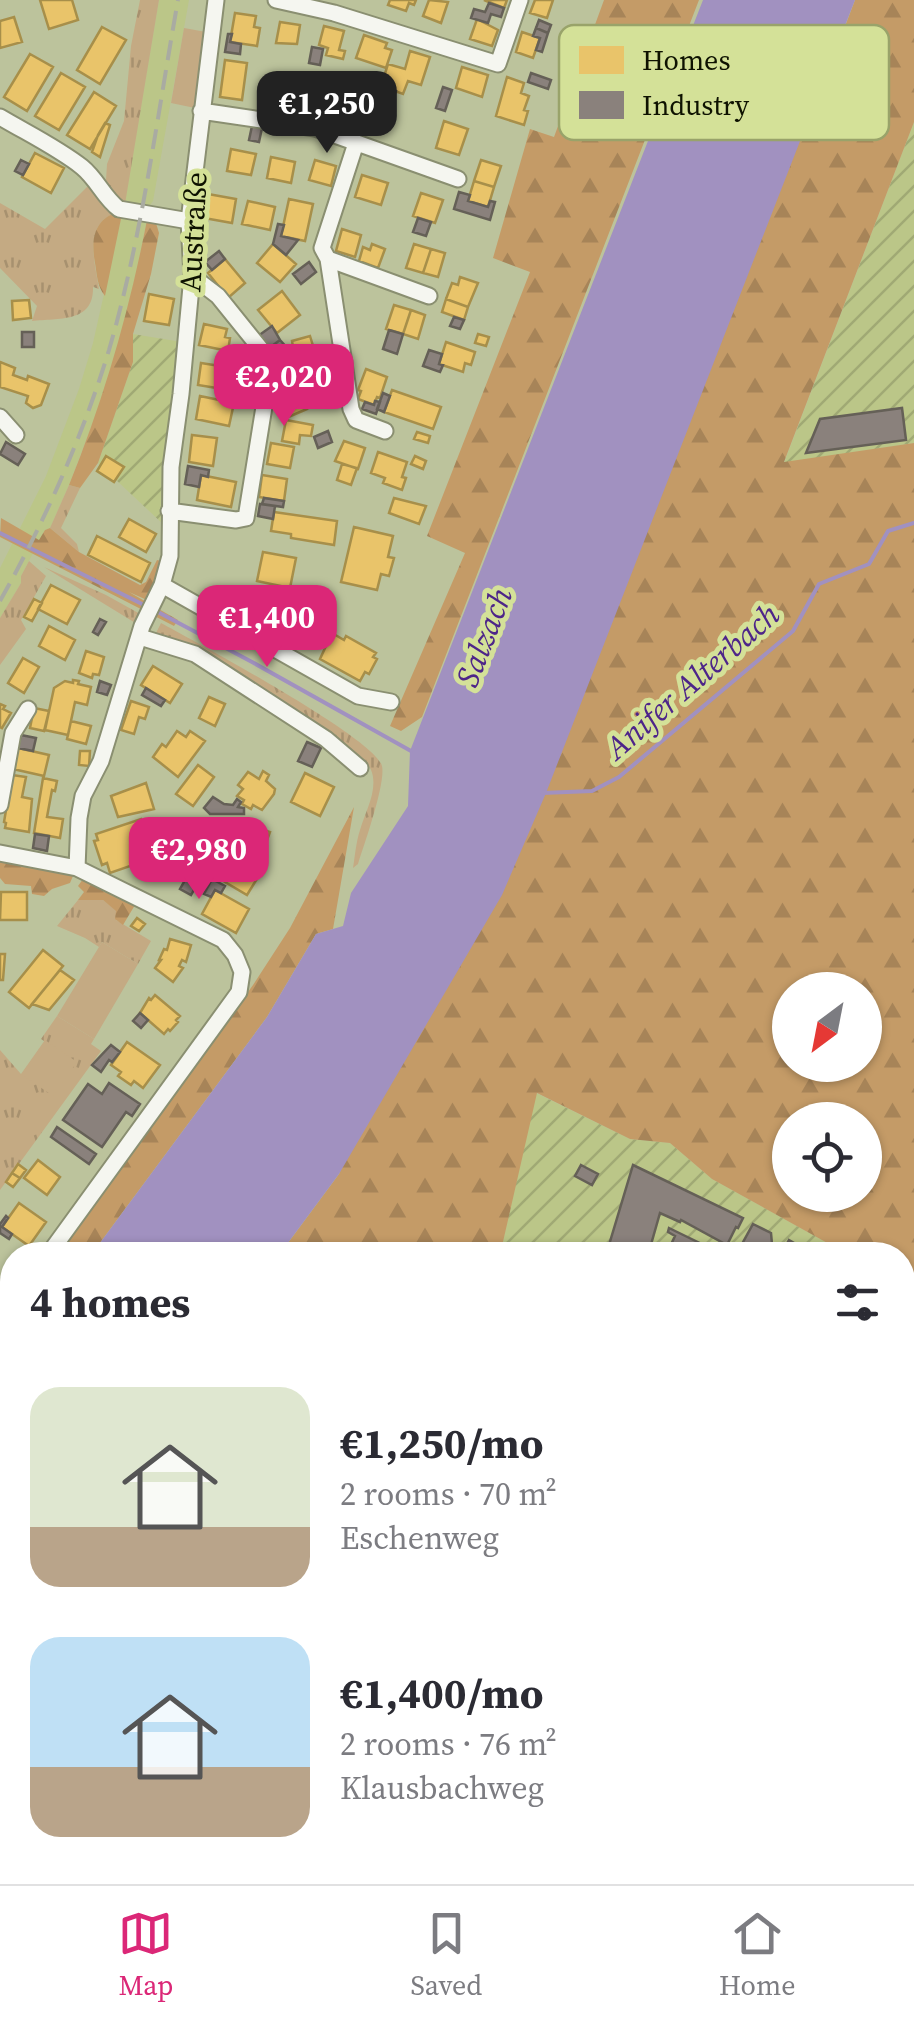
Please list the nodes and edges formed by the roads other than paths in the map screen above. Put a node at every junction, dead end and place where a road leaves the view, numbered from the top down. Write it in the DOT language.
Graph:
graph roads {
  1 [pos="216,0"];
  2 [pos="276,0"];
  3 [pos="520,0"];
  4 [pos="201,111"];
  5 [pos="0,117"];
  6 [pos="356,143"];
  7 [pos="458,178"];
  8 [pos="189,221"];
  9 [pos="328,260"];
  10 [pos="192,276"];
  11 [pos="429,296"];
  12 [pos="0,418"];
  13 [pos="385,432"];
  14 [pos="16,435"];
  15 [pos="169,511"];
  16 [pos="161,588"];
  17 [pos="141,631"];
  18 [pos="391,702"];
  19 [pos="28,709"];
  20 [pos="360,768"];
  21 [pos="0,805"];
  22 [pos="0,852"];
  23 [pos="77,868"];
  24 [pos="57,1242"];
  1 -- 4 [label="street, Austraße"];
  2 -- 3 [label="street"];
  4 -- 6 [label="street"];
  4 -- 8 [label="street, Austraße"];
  5 -- 8 [label="street"];
  6 -- 7 [label="street"];
  6 -- 9 [label="street"];
  8 -- 10 [label="street, Austraße"];
  9 -- 11 [label="street"];
  9 -- 13 [label="street"];
  10 -- 15 [label="street, Austraße"];
  10 -- 15 [label="street"];
  12 -- 14 [label="street"];
  15 -- 16 [label="street, Austraße"];
  16 -- 17 [label="street, Austraße"];
  16 -- 18 [label="street"];
  17 -- 20 [label="street"];
  17 -- 23 [label="street, Austraße"];
  19 -- 21 [label="street"];
  22 -- 23 [label="street"];
  23 -- 24 [label="street"];
}
